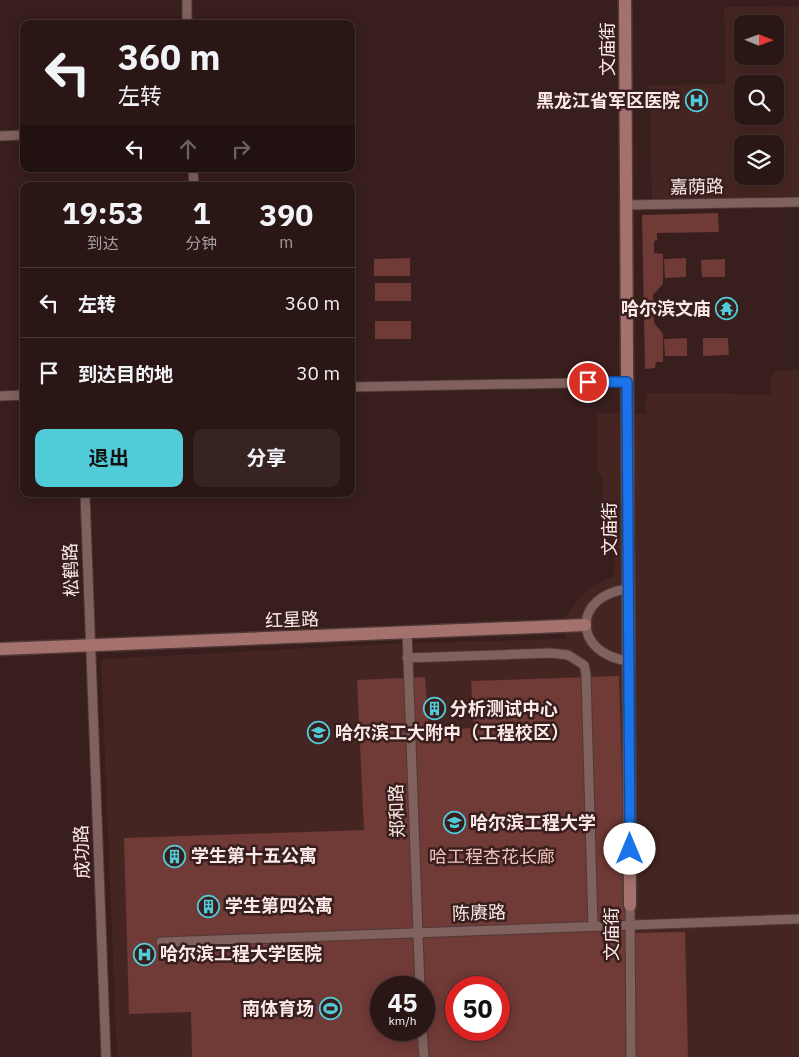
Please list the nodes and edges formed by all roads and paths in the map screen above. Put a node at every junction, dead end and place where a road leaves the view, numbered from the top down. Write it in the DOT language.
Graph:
graph roads {
  1 [pos="186,0"];
  2 [pos="625,0"];
  3 [pos="188,20"];
  4 [pos="20,134"];
  5 [pos="0,136"];
  6 [pos="799,202"];
  7 [pos="626,205"];
  8 [pos="627,382"];
  9 [pos="355,387"];
  10 [pos="20,395"];
  11 [pos="0,396"];
  12 [pos="85,497"];
  13 [pos="628,589"];
  14 [pos="585,625"];
  15 [pos="407,632"];
  16 [pos="90,646"];
  17 [pos="0,649"];
  18 [pos="407,658"];
  19 [pos="629,661"];
  20 [pos="630,906"];
  21 [pos="799,919"];
  22 [pos="630,924"];
  23 [pos="593,926"];
  24 [pos="417,932"];
  25 [pos="161,942"];
  26 [pos="419,976"];
  27 [pos="423,1041"];
  28 [pos="106,1057"];
  29 [pos="424,1057"];
  30 [pos="630,1057"];
  1 -- 3 [label="street"];
  2 -- 7 [label="main road, 文庙街"];
  4 -- 5 [label="street"];
  6 -- 7 [label="street, 嘉荫路"];
  7 -- 8 [label="main road, 文庙街"];
  8 -- 9 [label="street"];
  8 -- 13 [label="main road, 文庙街"];
  10 -- 11 [label="street"];
  12 -- 16 [label="street, 松鹤路"];
  13 -- 14 [label="street"];
  13 -- 19 [label="main road, 文庙街"];
  14 -- 15 [label="main road, 红星路"];
  14 -- 19 [label="street"];
  15 -- 16 [label="main road, 红星路"];
  15 -- 18 [label="street, 郑和路"];
  16 -- 17 [label="main road, 红星路"];
  16 -- 28 [label="street, 成功路"];
  18 -- 23 [label="street"];
  18 -- 24 [label="street, 郑和路"];
  19 -- 20 [label="main road, 文庙街"];
  20 -- 22 [label="street, 文庙街"];
  21 -- 22 [label="street, 陈赓路"];
  22 -- 23 [label="street, 陈赓路"];
  22 -- 30 [label="street, 文庙街"];
  23 -- 24 [label="street, 陈赓路"];
  24 -- 25 [label="street, 陈赓路"];
  24 -- 26 [label="street, 郑和路"];
  27 -- 29 [label="street"];
}
